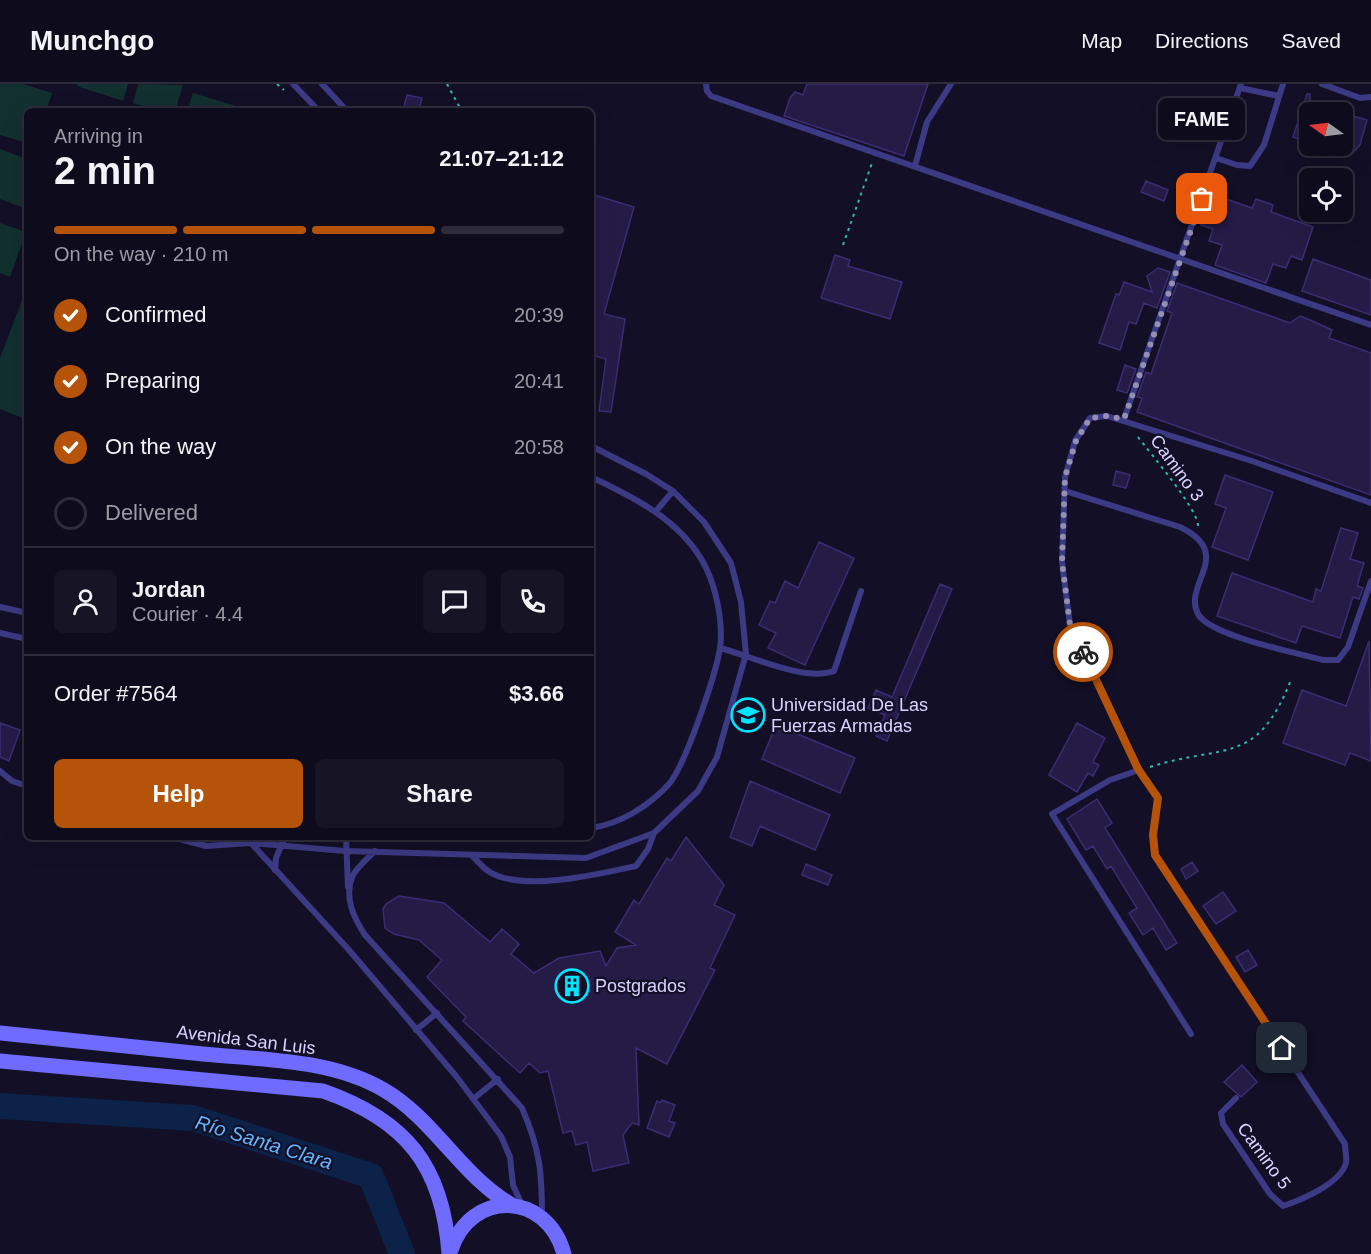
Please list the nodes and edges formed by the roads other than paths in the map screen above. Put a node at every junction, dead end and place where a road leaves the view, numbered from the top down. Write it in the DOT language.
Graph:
graph roads {
  1 [pos="292,84"];
  2 [pos="322,84"];
  3 [pos="706,84"];
  4 [pos="951,84"];
  5 [pos="1283,84"];
  6 [pos="1322,84"];
  7 [pos="1241,86"];
  8 [pos="1279,96"];
  9 [pos="1371,97"];
  10 [pos="316,108"];
  11 [pos="344,108"];
  12 [pos="1216,158"];
  13 [pos="915,166"];
  14 [pos="1180,261"];
  15 [pos="1371,325"];
  16 [pos="1124,419"];
  17 [pos="594,448"];
  18 [pos="594,479"];
  19 [pos="673,491"];
  20 [pos="1065,491"];
  21 [pos="1371,504"];
  22 [pos="656,511"];
  23 [pos="1371,581"];
  24 [pos="861,591"];
  25 [pos="0,607"];
  26 [pos="24,612"];
  27 [pos="0,633"];
  28 [pos="24,638"];
  29 [pos="720,648"];
  30 [pos="746,654"];
  31 [pos="1139,769"];
  32 [pos="0,771"];
  33 [pos="24,785"];
  34 [pos="594,827"];
  35 [pos="654,833"];
  36 [pos="183,840"];
  37 [pos="248,840"];
  38 [pos="283,840"];
  39 [pos="346,840"];
  40 [pos="251,843"];
  41 [pos="280,846"];
  42 [pos="345,850"];
  43 [pos="375,851"];
  44 [pos="471,854"];
  45 [pos="275,871"];
  46 [pos="349,900"];
  47 [pos="437,1013"];
  48 [pos="416,1030"];
  49 [pos="0,1034"];
  50 [pos="1191,1034"];
  51 [pos="0,1062"];
  52 [pos="498,1079"];
  53 [pos="1236,1098"];
  54 [pos="473,1099"];
  55 [pos="518,1206"];
  56 [pos="542,1217"];
  57 [pos="450,1254"];
  58 [pos="564,1254"];
  1 -- 10 [label="lane"];
  2 -- 11 [label="lane"];
  3 -- 13 [label="lane"];
  4 -- 13 [label="lane"];
  5 -- 8 [label="lane"];
  6 -- 9 [label="lane"];
  7 -- 8 [label="lane"];
  7 -- 12 [label="lane"];
  8 -- 12 [label="lane"];
  12 -- 14 [label="lane"];
  13 -- 14 [label="lane"];
  14 -- 15 [label="lane"];
  14 -- 16 [label="lane"];
  16 -- 20 [label="lane"];
  16 -- 21 [label="lane"];
  17 -- 19 [label="lane"];
  18 -- 22 [label="lane"];
  19 -- 22 [label="lane"];
  19 -- 30 [label="lane"];
  20 -- 23 [label="lane"];
  20 -- 31 [label="lane"];
  22 -- 29 [label="lane"];
  24 -- 30 [label="lane"];
  25 -- 26 [label="lane"];
  27 -- 28 [label="lane"];
  29 -- 30 [label="lane"];
  29 -- 34 [label="lane"];
  30 -- 35 [label="lane"];
  31 -- 50 [label="lane"];
  31 -- 53 [label="lane, Camino 5"];
  32 -- 33 [label="lane"];
  35 -- 44 [label="lane"];
  35 -- 44 [label="lane"];
  36 -- 40 [label="lane"];
  37 -- 40 [label="lane"];
  38 -- 41 [label="lane"];
  39 -- 42 [label="lane"];
  40 -- 41 [label="lane"];
  40 -- 45 [label="lane"];
  41 -- 42 [label="lane"];
  41 -- 45 [label="lane"];
  42 -- 43 [label="lane"];
  42 -- 46 [label="lane"];
  43 -- 44 [label="lane"];
  43 -- 46 [label="lane"];
  45 -- 48 [label="lane"];
  46 -- 47 [label="lane"];
  47 -- 48 [label="lane"];
  47 -- 52 [label="lane"];
  48 -- 54 [label="lane"];
  49 -- 55 [label="street, Avenida San Luis"];
  51 -- 57 [label="street"];
  52 -- 54 [label="lane"];
  52 -- 56 [label="lane"];
  54 -- 55 [label="lane"];
  55 -- 56 [label="street, Avenida San Luis"];
  55 -- 57 [label="street"];
  56 -- 58 [label="street"];
}
